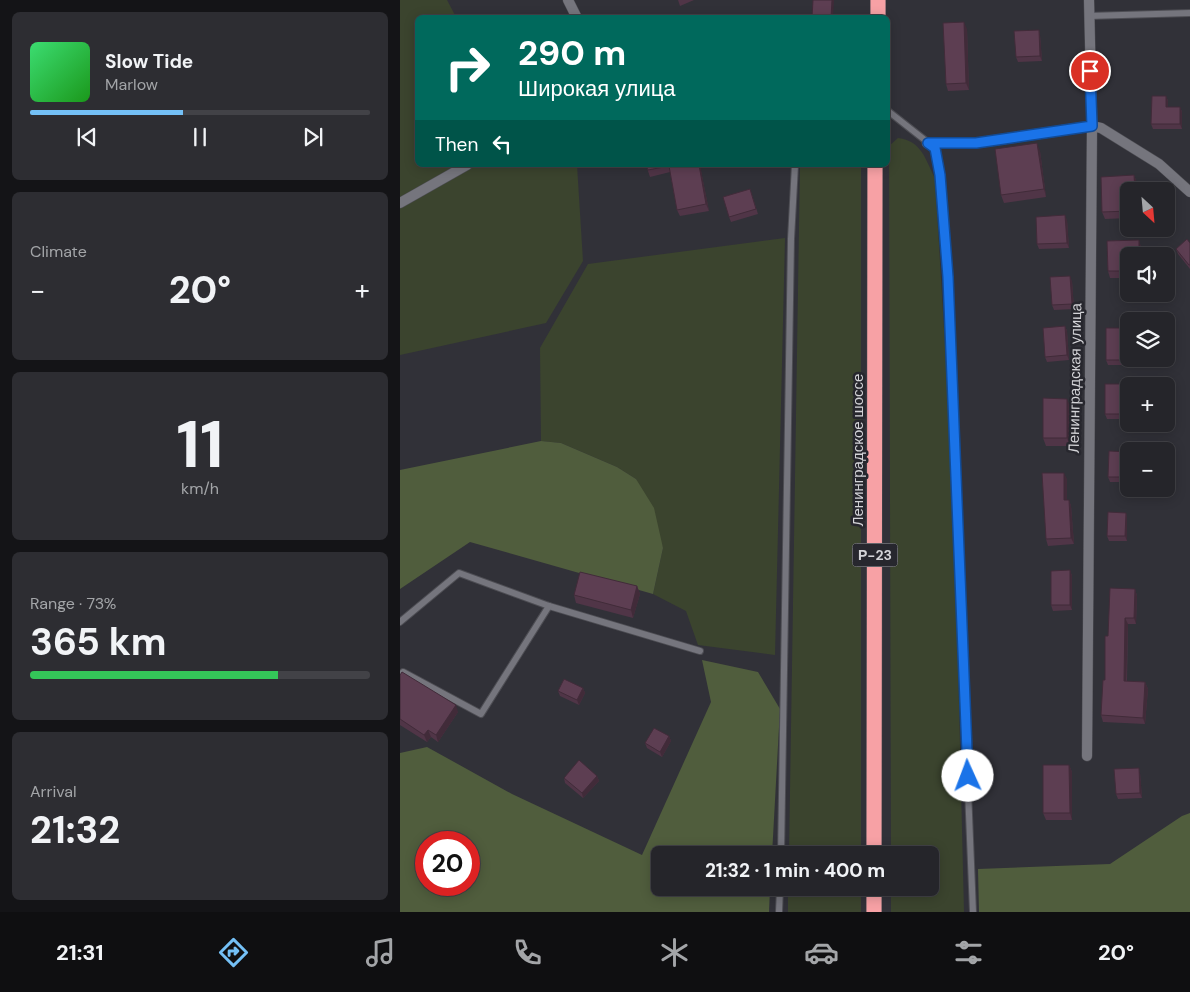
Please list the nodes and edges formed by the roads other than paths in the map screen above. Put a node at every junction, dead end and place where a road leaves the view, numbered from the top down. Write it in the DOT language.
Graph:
graph roads {
  1 [pos="568,0"];
  2 [pos="878,0"];
  3 [pos="1088,0"];
  4 [pos="1190,13"];
  5 [pos="576,15"];
  6 [pos="878,15"];
  7 [pos="1088,16"];
  8 [pos="890,113"];
  9 [pos="1092,126"];
  10 [pos="928,143"];
  11 [pos="463,167"];
  12 [pos="795,167"];
  13 [pos="875,167"];
  14 [pos="1190,192"];
  15 [pos="400,203"];
  16 [pos="549,606"];
  17 [pos="400,622"];
  18 [pos="700,651"];
  19 [pos="400,675"];
  20 [pos="1087,756"];
  21 [pos="780,846"];
  22 [pos="874,846"];
  23 [pos="780,896"];
  24 [pos="874,896"];
  25 [pos="779,912"];
  26 [pos="874,912"];
  27 [pos="974,912"];
  1 -- 5 [label="street"];
  2 -- 6 [label="highway"];
  3 -- 7 [label="street, Ленинградская улица"];
  4 -- 7 [label="lane"];
  7 -- 9 [label="street, Ленинградская улица"];
  8 -- 10 [label="lane"];
  9 -- 10 [label="street"];
  9 -- 14 [label="street"];
  9 -- 20 [label="street, Ленинградская улица"];
  10 -- 27 [label="lane"];
  11 -- 15 [label="street"];
  12 -- 21 [label="lane"];
  13 -- 22 [label="highway, Ленинградское шоссе / Р-23"];
  16 -- 17 [label="lane"];
  16 -- 18 [label="lane"];
  16 -- 19 [label="lane"];
  23 -- 25 [label="lane"];
  24 -- 26 [label="highway"];
}
